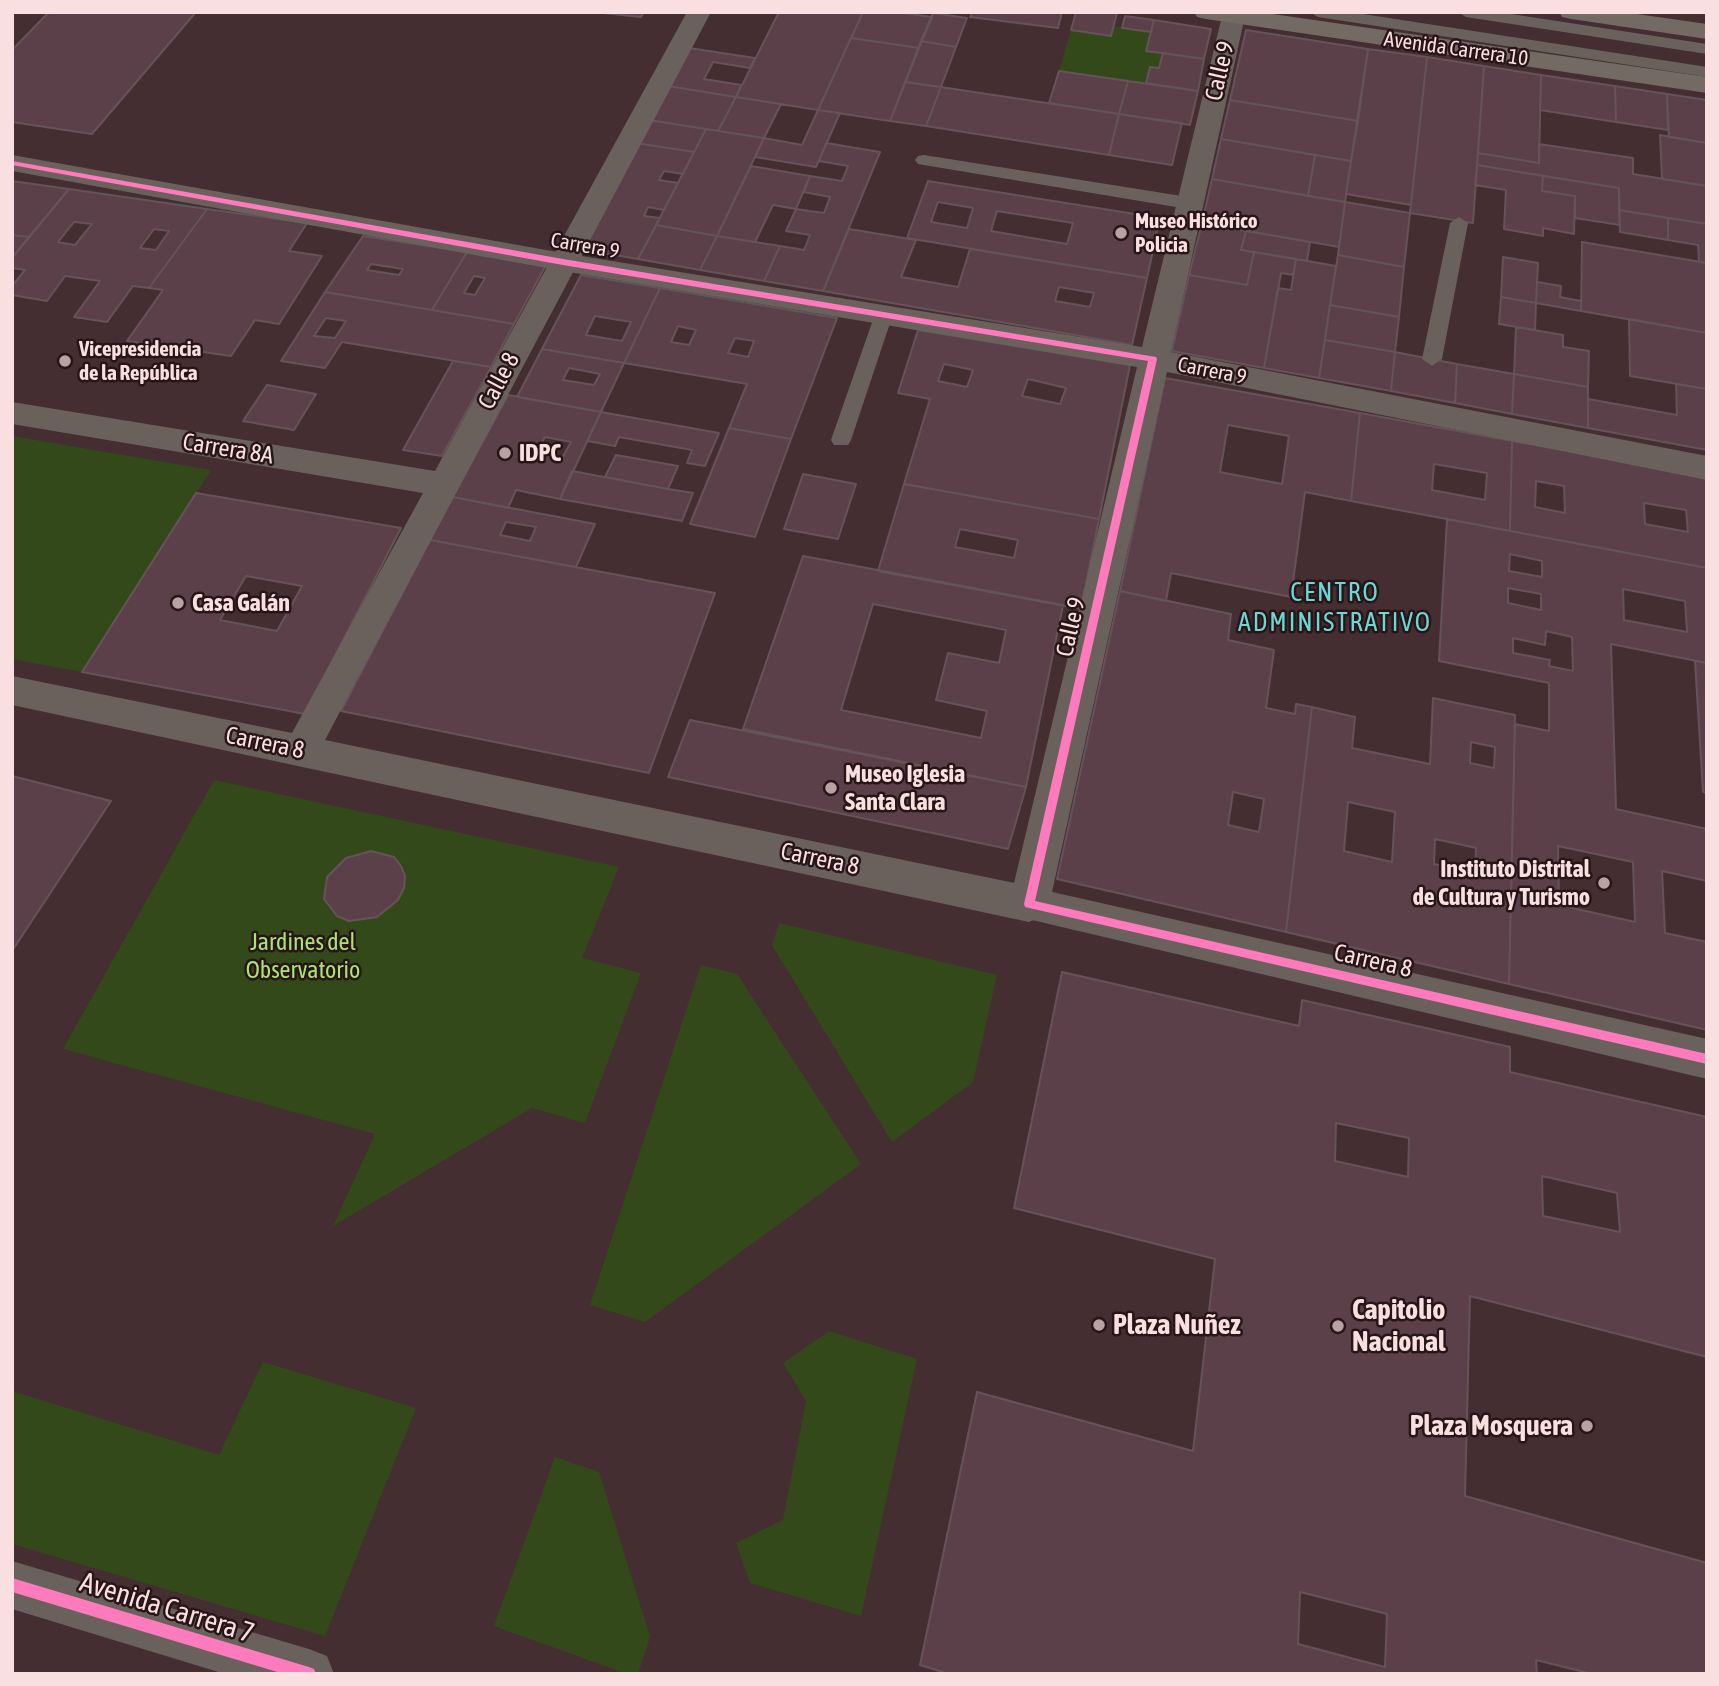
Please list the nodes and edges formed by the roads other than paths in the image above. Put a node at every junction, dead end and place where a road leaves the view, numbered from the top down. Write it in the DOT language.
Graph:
graph roads {
  1 [pos="699,12"];
  2 [pos="1318,12"];
  3 [pos="1466,12"];
  4 [pos="1571,12"];
  5 [pos="1220,14"];
  6 [pos="1707,32"];
  7 [pos="1707,49"];
  8 [pos="1707,72"];
  9 [pos="1707,85"];
  10 [pos="924,160"];
  11 [pos="12,163"];
  12 [pos="1188,203"];
  13 [pos="1459,223"];
  14 [pos="563,262"];
  15 [pos="884,314"];
  16 [pos="1153,359"];
  17 [pos="1432,359"];
  18 [pos="12,413"];
  19 [pos="841,440"];
  20 [pos="1707,468"];
  21 [pos="443,484"];
  22 [pos="12,690"];
  23 [pos="301,751"];
  24 [pos="1029,904"];
  25 [pos="1707,1059"];
  26 [pos="12,1585"];
  27 [pos="309,1674"];
  1 -- 14 [label="street, Calle 8"];
  2 -- 8 [label="lane"];
  3 -- 7 [label="lane"];
  4 -- 6 [label="main road"];
  5 -- 9 [label="main road, Avenida Carrera 10"];
  5 -- 12 [label="street, Calle 9"];
  10 -- 12 [label="lane"];
  11 -- 14 [label="street, Carrera 9"];
  12 -- 16 [label="street, Calle 9"];
  13 -- 17 [label="lane"];
  14 -- 15 [label="street, Carrera 9"];
  14 -- 21 [label="street, Calle 8"];
  15 -- 16 [label="street, Carrera 9"];
  15 -- 19 [label="lane"];
  16 -- 20 [label="street, Carrera 9"];
  16 -- 24 [label="street, Calle 9"];
  18 -- 21 [label="street, Carrera 8A"];
  21 -- 23 [label="street, Calle 8"];
  22 -- 23 [label="street, Carrera 8"];
  23 -- 24 [label="street, Carrera 8"];
  24 -- 25 [label="street, Carrera 8"];
  26 -- 27 [label="street, Avenida Carrera 7"];
}
